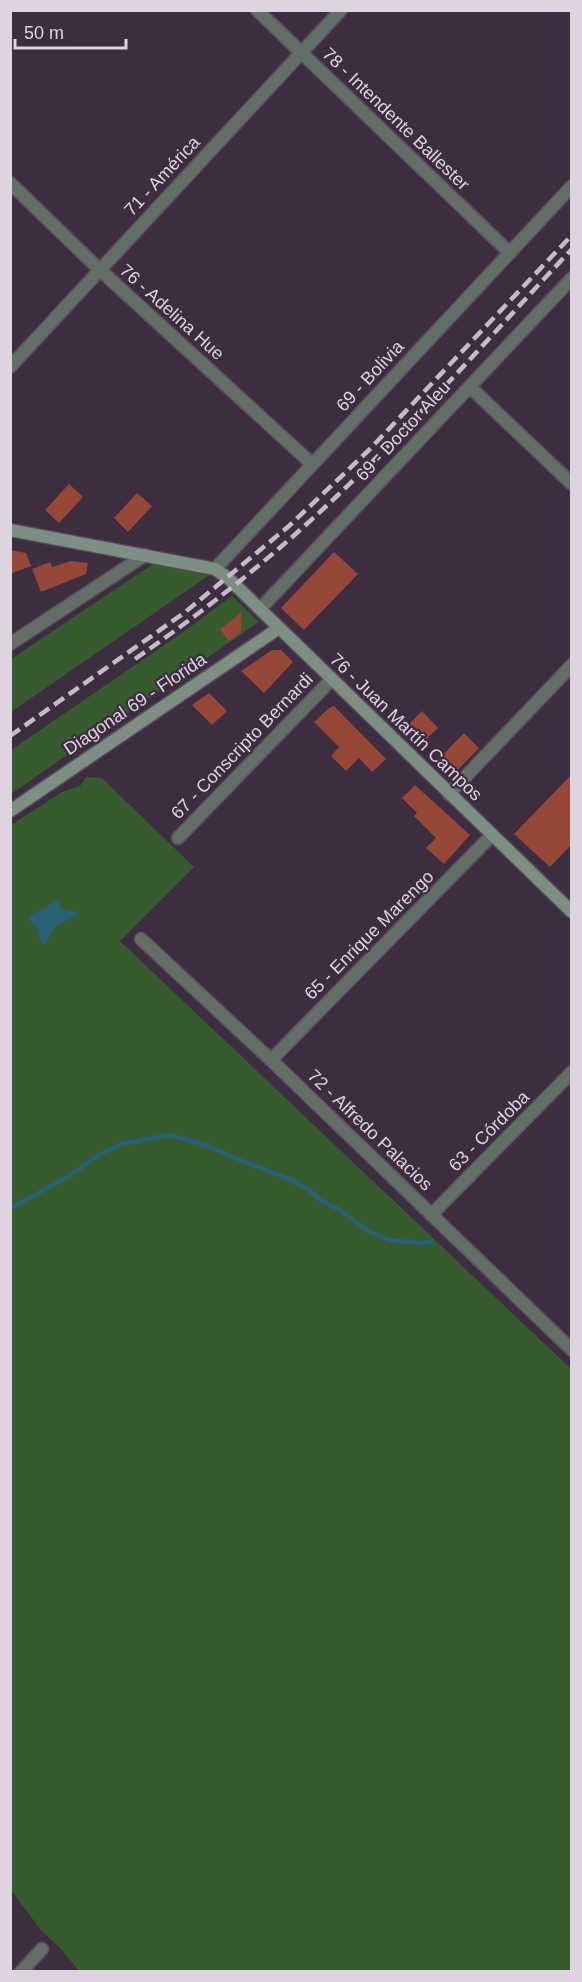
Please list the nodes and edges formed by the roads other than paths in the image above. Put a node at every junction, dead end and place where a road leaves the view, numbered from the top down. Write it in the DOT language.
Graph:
graph roads {
  1 [pos="257,10"];
  2 [pos="341,10"];
  3 [pos="302,53"];
  4 [pos="10,183"];
  5 [pos="572,186"];
  6 [pos="572,195"];
  7 [pos="551,208"];
  8 [pos="510,253"];
  9 [pos="99,269"];
  10 [pos="572,278"];
  11 [pos="10,367"];
  12 [pos="470,387"];
  13 [pos="312,464"];
  14 [pos="572,484"];
  15 [pos="10,530"];
  16 [pos="145,555"];
  17 [pos="215,569"];
  18 [pos="260,609"];
  19 [pos="279,628"];
  20 [pos="10,644"];
  21 [pos="572,665"];
  22 [pos="331,680"];
  23 [pos="449,794"];
  24 [pos="10,811"];
  25 [pos="492,835"];
  26 [pos="178,838"];
  27 [pos="572,912"];
  28 [pos="141,939"];
  29 [pos="271,1060"];
  30 [pos="572,1072"];
  31 [pos="431,1215"];
  32 [pos="572,1350"];
  33 [pos="42,1949"];
  34 [pos="21,1971"];
  1 -- 3 [label="street, 78 - Intendente Ballester"];
  2 -- 3 [label="street, 71 - América"];
  3 -- 8 [label="street, 78 - Intendente Ballester"];
  3 -- 9 [label="street, 71 - América"];
  4 -- 9 [label="street, 76 - Adelina Hue"];
  5 -- 7 [label="street, 69 - Bolivia"];
  6 -- 7 [label="street, 69 - Bolivia"];
  7 -- 8 [label="street, 69 - Bolivia"];
  8 -- 13 [label="street, 69 - Bolivia"];
  9 -- 11 [label="street, 71 - América"];
  9 -- 13 [label="street, 76 - Adelina Hue"];
  10 -- 12 [label="street, 69 - Doctor Aleu"];
  12 -- 14 [label="street"];
  12 -- 18 [label="street, 69 - Doctor Aleu"];
  13 -- 17 [label="street, 69 - Bolivia"];
  15 -- 16 [label="main road"];
  16 -- 17 [label="main road"];
  16 -- 20 [label="street"];
  17 -- 18 [label="main road, 76 - Juan Martín Campos"];
  18 -- 19 [label="main road, 76 - Juan Martín Campos"];
  19 -- 22 [label="main road, 76 - Juan Martín Campos"];
  19 -- 24 [label="main road, Diagonal 69 - Florida"];
  21 -- 23 [label="street"];
  22 -- 23 [label="main road, 76 - Juan Martín Campos"];
  22 -- 26 [label="street, 67 - Conscripto Bernardi"];
  23 -- 25 [label="main road, 76 - Juan Martín Campos"];
  25 -- 27 [label="main road, 76 - Juan Martín Campos"];
  25 -- 29 [label="street, 65 - Enrique Marengo"];
  28 -- 29 [label="street, 72 - Alfredo Palacios"];
  29 -- 31 [label="street, 72 - Alfredo Palacios"];
  30 -- 31 [label="street, 63 - Córdoba"];
  31 -- 32 [label="street, 72 - Alfredo Palacios"];
  33 -- 34 [label="street"];
}
